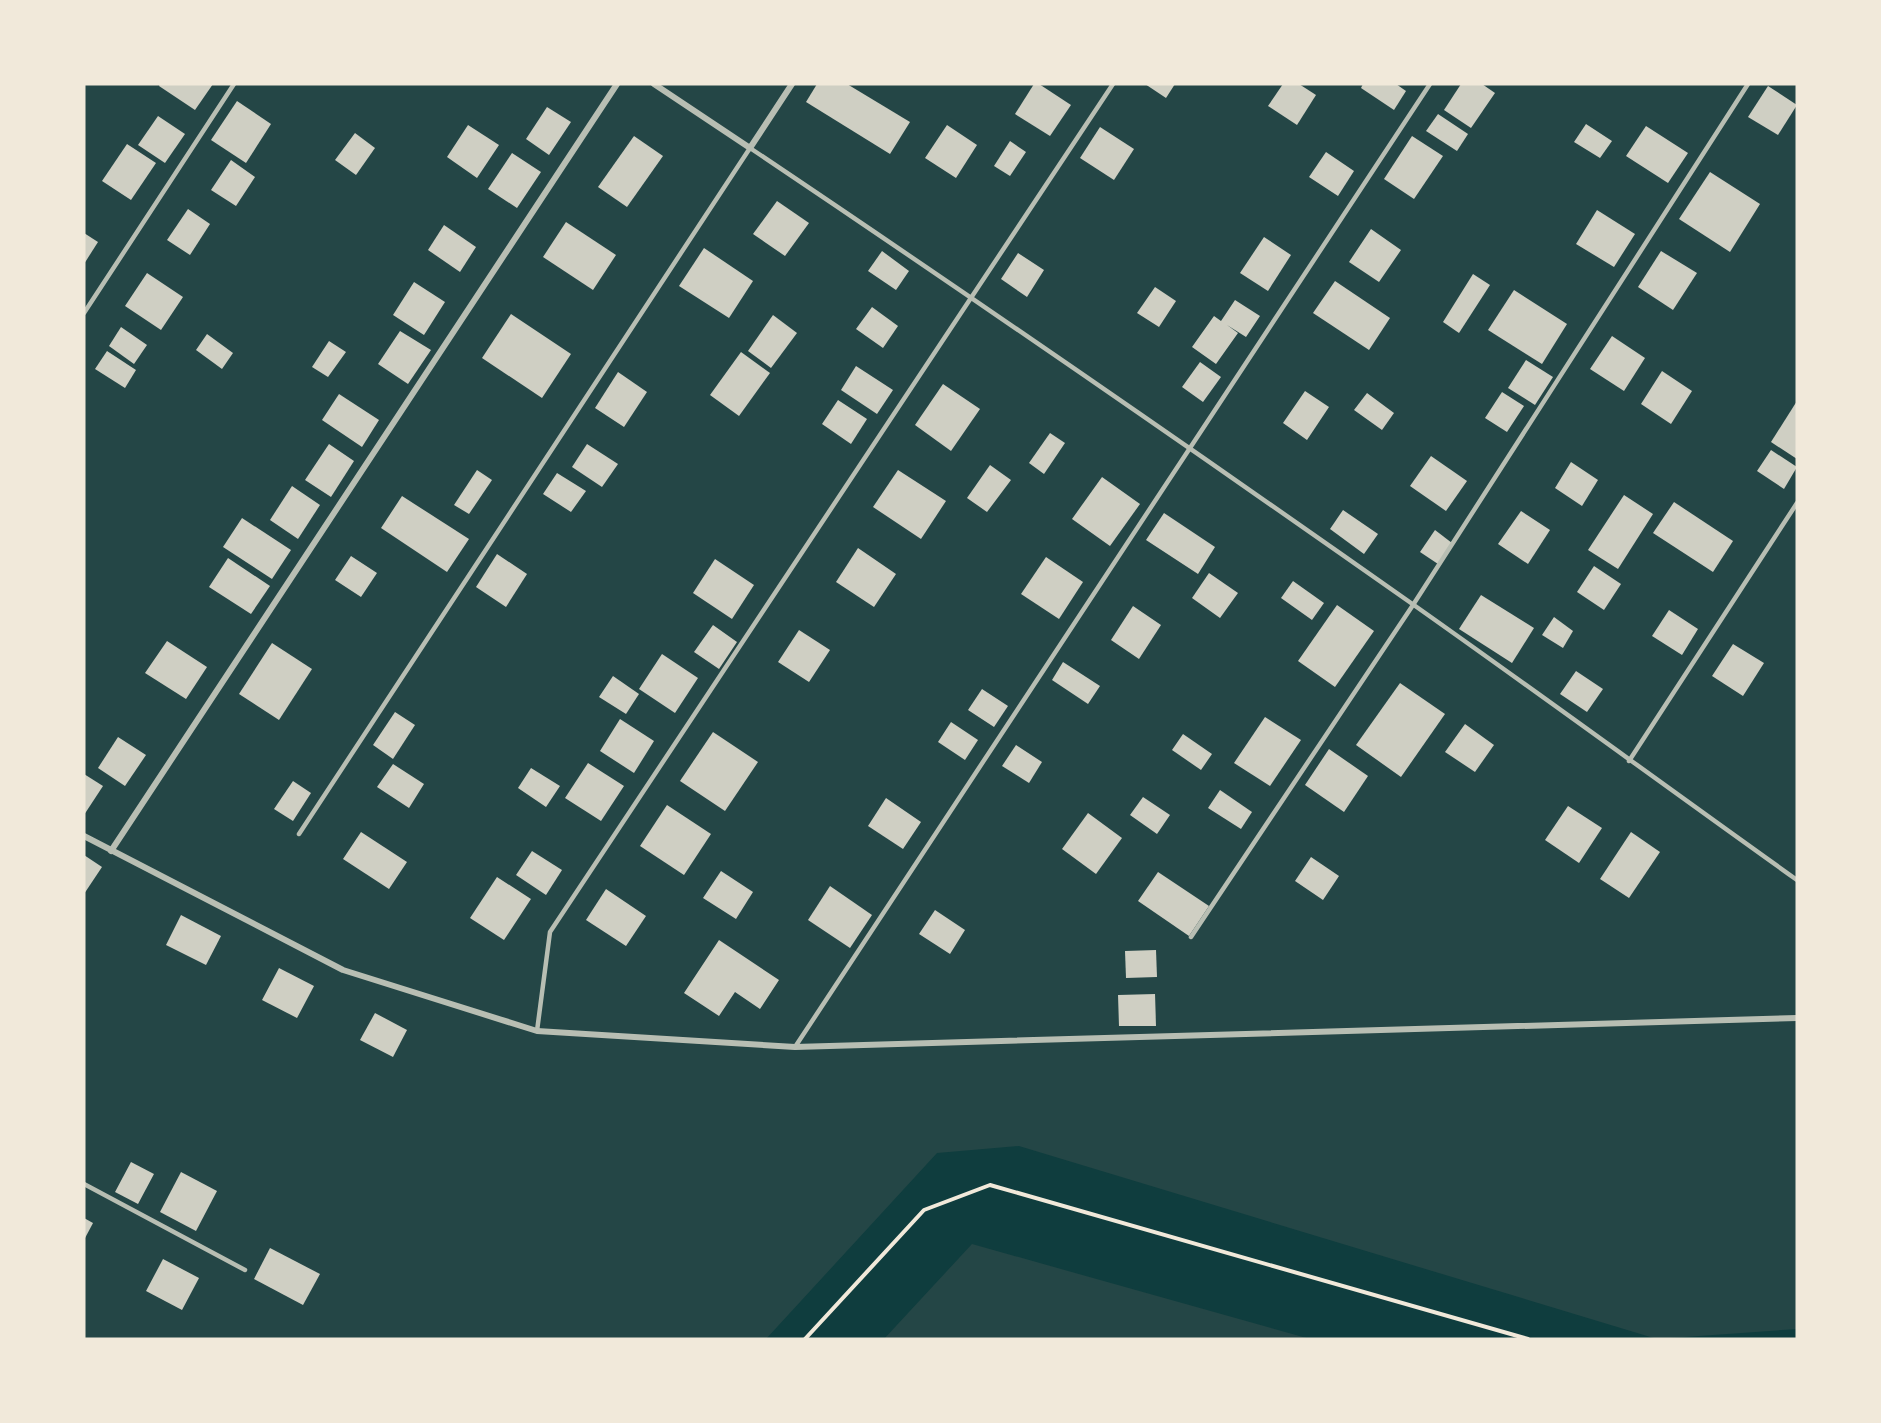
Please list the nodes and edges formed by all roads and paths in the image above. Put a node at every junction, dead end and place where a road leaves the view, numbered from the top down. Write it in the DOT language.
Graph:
graph roads {
  1 [pos="234,84"];
  2 [pos="616,84"];
  3 [pos="654,84"];
  4 [pos="792,84"];
  5 [pos="1113,84"];
  6 [pos="1430,84"];
  7 [pos="1748,84"];
  8 [pos="750,148"];
  9 [pos="972,298"];
  10 [pos="84,313"];
  11 [pos="1189,448"];
  12 [pos="1797,503"];
  13 [pos="1413,605"];
  14 [pos="1629,761"];
  15 [pos="299,834"];
  16 [pos="84,836"];
  17 [pos="111,851"];
  18 [pos="1797,880"];
  19 [pos="1191,937"];
  20 [pos="1797,1018"];
  21 [pos="537,1031"];
  22 [pos="795,1047"];
  23 [pos="84,1184"];
  24 [pos="245,1270"];
  25 [pos="805,1339"];
  26 [pos="1528,1339"];
  1 -- 10 [label="lane"];
  2 -- 17 [label="street"];
  3 -- 8 [label="street"];
  4 -- 8 [label="street"];
  5 -- 9 [label="lane"];
  6 -- 11 [label="lane"];
  7 -- 13 [label="lane"];
  8 -- 9 [label="lane"];
  8 -- 15 [label="lane"];
  9 -- 11 [label="lane"];
  9 -- 21 [label="lane"];
  11 -- 13 [label="lane"];
  11 -- 22 [label="lane"];
  12 -- 14 [label="lane"];
  13 -- 14 [label="lane"];
  13 -- 19 [label="lane"];
  14 -- 18 [label="lane"];
  16 -- 17 [label="street"];
  17 -- 21 [label="street"];
  20 -- 22 [label="street"];
  21 -- 22 [label="street"];
  23 -- 24 [label="lane"];
  25 -- 26 [label="path"];
}
